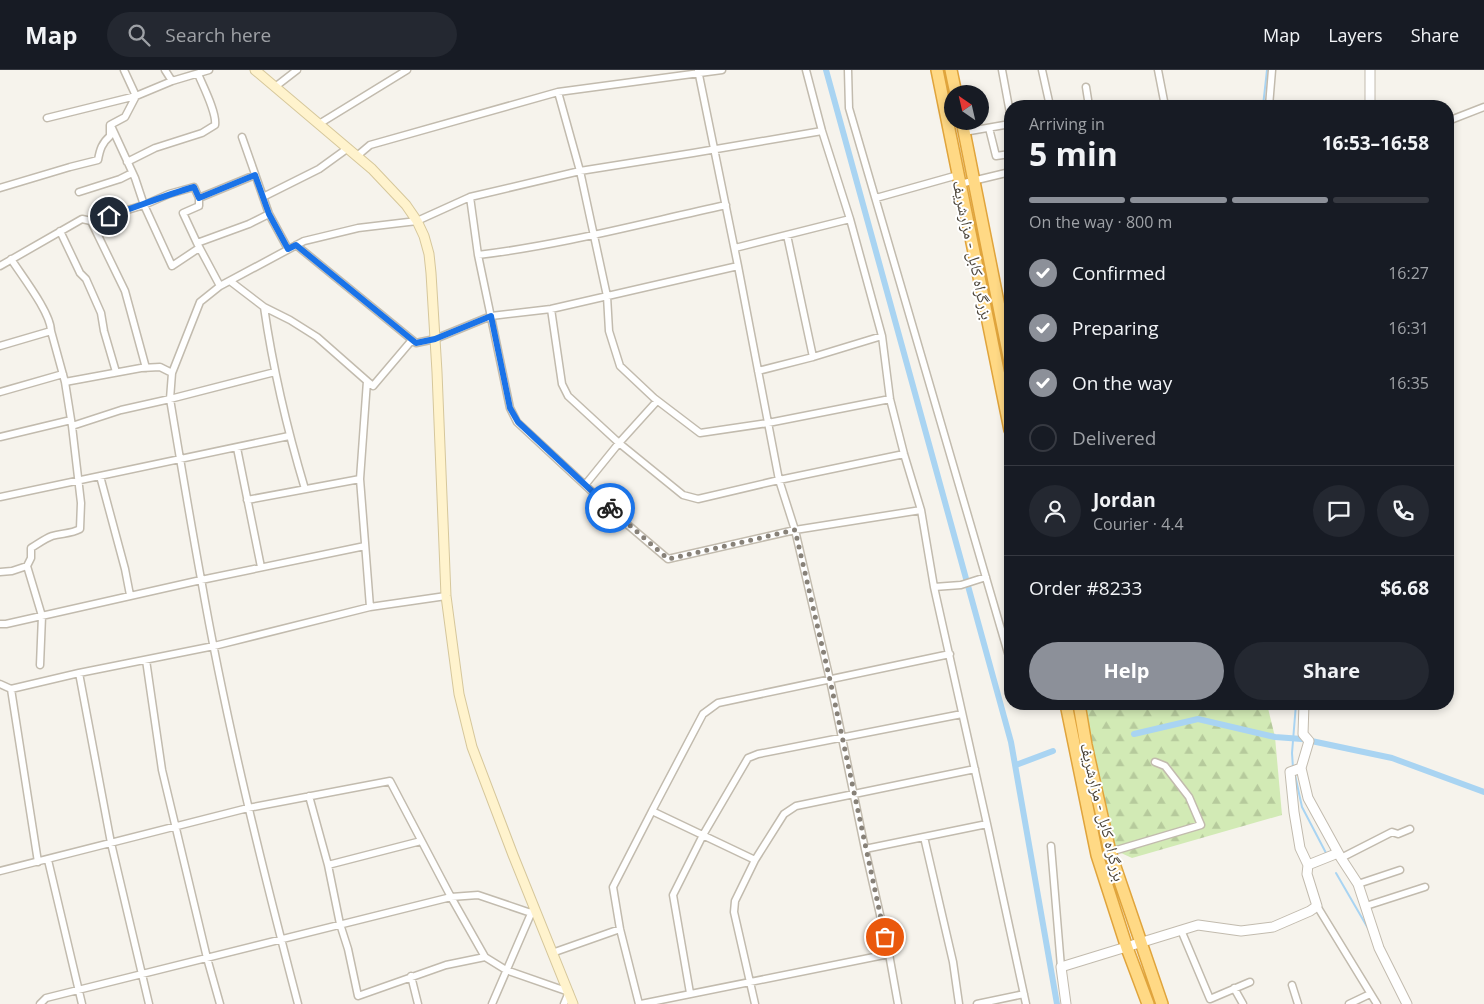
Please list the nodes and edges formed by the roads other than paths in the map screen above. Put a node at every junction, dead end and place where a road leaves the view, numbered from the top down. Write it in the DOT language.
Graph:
graph roads {
  1 [pos="124,70"];
  2 [pos="165,70"];
  3 [pos="209,70"];
  4 [pos="256,70"];
  5 [pos="298,70"];
  6 [pos="407,70"];
  7 [pos="722,70"];
  8 [pos="806,70"];
  9 [pos="848,70"];
  10 [pos="937,70"];
  11 [pos="951,70"];
  12 [pos="1002,70"];
  13 [pos="1042,70"];
  14 [pos="1158,70"];
  15 [pos="1272,70"];
  16 [pos="1370,70"];
  17 [pos="290,72"];
  18 [pos="698,72"];
  19 [pos="198,74"];
  20 [pos="172,81"];
  21 [pos="954,85"];
  22 [pos="275,87"];
  23 [pos="1086,87"];
  24 [pos="558,92"];
  25 [pos="136,96"];
  26 [pos="1008,100"];
  27 [pos="1049,100"];
  28 [pos="1088,100"];
  29 [pos="1164,100"];
  30 [pos="1270,100"];
  31 [pos="1370,100"];
  32 [pos="1484,107"];
  33 [pos="47,118"];
  34 [pos="1454,119"];
  35 [pos="319,124"];
  36 [pos="110,125"];
  37 [pos="1004,125"];
  38 [pos="989,128"];
  39 [pos="964,130"];
  40 [pos="822,131"];
  41 [pos="242,138"];
  42 [pos="348,148"];
  43 [pos="714,149"];
  44 [pos="1004,155"];
  45 [pos="357,156"];
  46 [pos="128,162"];
  47 [pos="580,171"];
  48 [pos="132,173"];
  49 [pos="1004,173"];
  50 [pos="255,175"];
  51 [pos="959,180"];
  52 [pos="973,181"];
  53 [pos="0,188"];
  54 [pos="79,192"];
  55 [pos="263,196"];
  56 [pos="470,197"];
  57 [pos="199,198"];
  58 [pos="876,198"];
  59 [pos="144,204"];
  60 [pos="726,205"];
  61 [pos="269,214"];
  62 [pos="850,220"];
  63 [pos="91,221"];
  64 [pos="417,221"];
  65 [pos="60,232"];
  66 [pos="593,235"];
  67 [pos="787,235"];
  68 [pos="296,245"];
  69 [pos="198,246"];
  70 [pos="734,248"];
  71 [pos="288,249"];
  72 [pos="478,255"];
  73 [pos="11,260"];
  74 [pos="0,266"];
  75 [pos="738,266"];
  76 [pos="230,281"];
  77 [pos="220,286"];
  78 [pos="607,296"];
  79 [pos="264,307"];
  80 [pos="551,309"];
  81 [pos="491,316"];
  82 [pos="50,331"];
  83 [pos="1004,333"];
  84 [pos="882,336"];
  85 [pos="435,339"];
  86 [pos="412,340"];
  87 [pos="0,346"];
  88 [pos="813,357"];
  89 [pos="146,368"];
  90 [pos="758,371"];
  91 [pos="116,372"];
  92 [pos="275,372"];
  93 [pos="172,373"];
  94 [pos="63,374"];
  95 [pos="367,381"];
  96 [pos="65,382"];
  97 [pos="0,392"];
  98 [pos="170,399"];
  99 [pos="890,399"];
  100 [pos="657,401"];
  101 [pos="1004,401"];
  102 [pos="71,423"];
  103 [pos="768,423"];
  104 [pos="289,436"];
  105 [pos="0,437"];
  106 [pos="619,443"];
  107 [pos="237,448"];
  108 [pos="904,454"];
  109 [pos="180,459"];
  110 [pos="100,476"];
  111 [pos="360,479"];
  112 [pos="779,480"];
  113 [pos="78,481"];
  114 [pos="585,485"];
  115 [pos="305,489"];
  116 [pos="0,497"];
  117 [pos="247,500"];
  118 [pos="921,510"];
  119 [pos="795,530"];
  120 [pos="364,546"];
  121 [pos="27,566"];
  122 [pos="261,568"];
  123 [pos="0,572"];
  124 [pos="986,577"];
  125 [pos="201,580"];
  126 [pos="934,587"];
  127 [pos="130,596"];
  128 [pos="446,596"];
  129 [pos="370,607"];
  130 [pos="42,616"];
  131 [pos="0,624"];
  132 [pos="1004,639"];
  133 [pos="214,646"];
  134 [pos="950,654"];
  135 [pos="146,660"];
  136 [pos="40,665"];
  137 [pos="79,673"];
  138 [pos="830,680"];
  139 [pos="0,684"];
  140 [pos="11,689"];
  141 [pos="1067,710"];
  142 [pos="1080,710"];
  143 [pos="1304,710"];
  144 [pos="962,714"];
  145 [pos="842,738"];
  146 [pos="1155,762"];
  147 [pos="975,769"];
  148 [pos="1296,770"];
  149 [pos="854,793"];
  150 [pos="309,796"];
  151 [pos="248,808"];
  152 [pos="652,811"];
  153 [pos="988,824"];
  154 [pos="175,826"];
  155 [pos="1410,829"];
  156 [pos="703,835"];
  157 [pos="924,837"];
  158 [pos="421,841"];
  159 [pos="111,843"];
  160 [pos="1051,846"];
  161 [pos="865,849"];
  162 [pos="1110,852"];
  163 [pos="1340,855"];
  164 [pos="48,860"];
  165 [pos="755,860"];
  166 [pos="38,862"];
  167 [pos="328,864"];
  168 [pos="1308,865"];
  169 [pos="1400,870"];
  170 [pos="0,871"];
  171 [pos="1358,884"];
  172 [pos="1425,887"];
  173 [pos="451,897"];
  174 [pos="1317,906"];
  175 [pos="1366,906"];
  176 [pos="533,910"];
  177 [pos="340,924"];
  178 [pos="620,929"];
  179 [pos="1181,930"];
  180 [pos="281,939"];
  181 [pos="1141,943"];
  182 [pos="1128,948"];
  183 [pos="552,953"];
  184 [pos="889,954"];
  185 [pos="485,957"];
  186 [pos="207,958"];
  187 [pos="1061,967"];
  188 [pos="506,970"];
  189 [pos="142,974"];
  190 [pos="411,976"];
  191 [pos="750,982"];
  192 [pos="1250,982"];
  193 [pos="1292,985"];
  194 [pos="1234,988"];
  195 [pos="78,990"];
  196 [pos="569,992"];
  197 [pos="690,993"];
  198 [pos="1024,994"];
  199 [pos="1370,994"];
  200 [pos="40,1004"];
  201 [pos="82,1004"];
  202 [pos="149,1004"];
  203 [pos="220,1004"];
  204 [pos="298,1004"];
  205 [pos="418,1004"];
  206 [pos="492,1004"];
  207 [pos="564,1004"];
  208 [pos="573,1004"];
  209 [pos="640,1004"];
  210 [pos="755,1004"];
  211 [pos="898,1004"];
  212 [pos="960,1004"];
  213 [pos="977,1004"];
  214 [pos="1026,1004"];
  215 [pos="1066,1004"];
  216 [pos="1148,1004"];
  217 [pos="1162,1004"];
  218 [pos="1243,1004"];
  219 [pos="1298,1004"];
  220 [pos="1349,1004"];
  221 [pos="1377,1004"];
  222 [pos="1407,1004"];
  1 -- 25 [label="street"];
  2 -- 20 [label="street"];
  3 -- 19 [label="street"];
  4 -- 22 [label="main road"];
  5 -- 17 [label="street"];
  6 -- 35 [label="street"];
  7 -- 18 [label="street"];
  8 -- 40 [label="street"];
  9 -- 58 [label="street"];
  10 -- 51 [label="highway, بزرگراه کابل - مزارشریف"];
  11 -- 21 [label="highway"];
  12 -- 26 [label="street"];
  13 -- 27 [label="street"];
  14 -- 29 [label="street"];
  15 -- 30 [label="street"];
  16 -- 31 [label="street"];
  17 -- 22 [label="street"];
  18 -- 24 [label="street"];
  18 -- 43 [label="street"];
  19 -- 20 [label="street"];
  19 -- 46 [label="street"];
  20 -- 25 [label="street"];
  22 -- 35 [label="main road"];
  23 -- 28 [label="street"];
  24 -- 45 [label="street"];
  24 -- 47 [label="street"];
  25 -- 33 [label="street"];
  25 -- 36 [label="street"];
  32 -- 34 [label="street"];
  35 -- 42 [label="main road"];
  36 -- 46 [label="street"];
  36 -- 53 [label="street"];
  37 -- 38 [label="street"];
  38 -- 44 [label="street"];
  39 -- 52 [label="highway, بزرگراه کابل - مزارشریف"];
  40 -- 43 [label="street"];
  40 -- 62 [label="street"];
  41 -- 50 [label="street"];
  42 -- 45 [label="main road"];
  42 -- 55 [label="street"];
  43 -- 47 [label="street"];
  43 -- 60 [label="street"];
  45 -- 64 [label="main road"];
  46 -- 48 [label="street"];
  47 -- 56 [label="street"];
  47 -- 66 [label="street"];
  48 -- 54 [label="street"];
  48 -- 59 [label="street"];
  49 -- 52 [label="street"];
  50 -- 55 [label="street"];
  50 -- 57 [label="street"];
  51 -- 52 [label="street"];
  51 -- 58 [label="street"];
  51 -- 101 [label="highway, بزرگراه کابل - مزارشریف"];
  52 -- 83 [label="highway, بزرگراه کابل - مزارشریف"];
  55 -- 61 [label="street"];
  56 -- 64 [label="street"];
  56 -- 72 [label="street"];
  57 -- 59 [label="street"];
  57 -- 69 [label="street"];
  58 -- 124 [label="street"];
  59 -- 63 [label="street"];
  59 -- 69 [label="street"];
  60 -- 66 [label="street"];
  60 -- 70 [label="street"];
  61 -- 69 [label="street"];
  61 -- 71 [label="street"];
  62 -- 67 [label="street"];
  62 -- 84 [label="street"];
  63 -- 65 [label="street"];
  63 -- 89 [label="street"];
  64 -- 68 [label="street"];
  64 -- 85 [label="main road"];
  65 -- 73 [label="street"];
  65 -- 91 [label="street"];
  66 -- 72 [label="street"];
  66 -- 78 [label="street"];
  67 -- 70 [label="street"];
  67 -- 88 [label="street"];
  68 -- 71 [label="street"];
  68 -- 86 [label="street"];
  69 -- 77 [label="street"];
  70 -- 75 [label="street"];
  71 -- 76 [label="street"];
  72 -- 81 [label="street"];
  73 -- 74 [label="street"];
  73 -- 82 [label="street"];
  75 -- 78 [label="street"];
  75 -- 90 [label="street"];
  76 -- 77 [label="street"];
  76 -- 79 [label="street"];
  77 -- 93 [label="street"];
  78 -- 80 [label="street"];
  78 -- 100 [label="street"];
  79 -- 92 [label="street"];
  79 -- 95 [label="street"];
  80 -- 81 [label="street"];
  80 -- 106 [label="street"];
  81 -- 85 [label="street"];
  81 -- 114 [label="street"];
  82 -- 87 [label="street"];
  82 -- 94 [label="street"];
  84 -- 88 [label="street"];
  84 -- 99 [label="street"];
  85 -- 86 [label="street"];
  85 -- 128 [label="main road"];
  86 -- 95 [label="street"];
  88 -- 90 [label="street"];
  89 -- 91 [label="street"];
  89 -- 93 [label="street"];
  90 -- 103 [label="street"];
  91 -- 96 [label="street"];
  92 -- 98 [label="street"];
  92 -- 104 [label="street"];
  93 -- 98 [label="street"];
  94 -- 96 [label="street"];
  94 -- 97 [label="street"];
  95 -- 111 [label="street"];
  96 -- 102 [label="street"];
  98 -- 102 [label="street"];
  98 -- 109 [label="street"];
  99 -- 103 [label="street"];
  99 -- 108 [label="street"];
  100 -- 103 [label="street"];
  100 -- 106 [label="street"];
  102 -- 105 [label="street"];
  102 -- 113 [label="street"];
  103 -- 112 [label="street"];
  104 -- 107 [label="street"];
  104 -- 115 [label="street"];
  106 -- 112 [label="street"];
  106 -- 114 [label="street"];
  107 -- 109 [label="street"];
  107 -- 117 [label="street"];
  108 -- 112 [label="street"];
  108 -- 118 [label="street"];
  109 -- 110 [label="street"];
  109 -- 125 [label="street"];
  110 -- 113 [label="street"];
  110 -- 127 [label="street"];
  111 -- 115 [label="street"];
  111 -- 120 [label="street"];
  112 -- 119 [label="street"];
  113 -- 116 [label="street"];
  113 -- 121 [label="street"];
  114 -- 119 [label="street"];
  115 -- 117 [label="street"];
  117 -- 122 [label="street"];
  118 -- 119 [label="street"];
  118 -- 126 [label="street"];
  119 -- 138 [label="street"];
  120 -- 122 [label="street"];
  120 -- 129 [label="street"];
  121 -- 123 [label="street"];
  121 -- 130 [label="street"];
  122 -- 125 [label="street"];
  124 -- 126 [label="street"];
  124 -- 132 [label="street"];
  125 -- 127 [label="street"];
  125 -- 133 [label="street"];
  126 -- 134 [label="street"];
  127 -- 130 [label="street"];
  128 -- 129 [label="street"];
  128 -- 176 [label="main road"];
  129 -- 133 [label="street"];
  130 -- 131 [label="street"];
  130 -- 136 [label="street"];
  133 -- 135 [label="street"];
  133 -- 151 [label="street"];
  134 -- 138 [label="street"];
  134 -- 144 [label="street"];
  135 -- 137 [label="street"];
  135 -- 154 [label="street"];
  137 -- 140 [label="street"];
  137 -- 159 [label="street"];
  138 -- 145 [label="street"];
  138 -- 152 [label="street"];
  139 -- 140 [label="street"];
  140 -- 166 [label="street"];
  141 -- 182 [label="highway, بزرگراه کابل - مزارشریف"];
  142 -- 162 [label="highway, بزرگراه کابل - مزارشریف"];
  143 -- 148 [label="street"];
  144 -- 145 [label="street"];
  144 -- 147 [label="street"];
  145 -- 149 [label="street"];
  145 -- 156 [label="street"];
  146 -- 162 [label="street"];
  147 -- 149 [label="street"];
  147 -- 153 [label="street"];
  148 -- 163 [label="street"];
  148 -- 168 [label="street"];
  149 -- 161 [label="street"];
  149 -- 165 [label="street"];
  150 -- 151 [label="street"];
  150 -- 158 [label="street"];
  150 -- 167 [label="street"];
  151 -- 154 [label="street"];
  151 -- 180 [label="street"];
  152 -- 156 [label="street"];
  152 -- 178 [label="street"];
  153 -- 157 [label="street"];
  153 -- 198 [label="street"];
  154 -- 159 [label="street"];
  154 -- 186 [label="street"];
  155 -- 163 [label="street"];
  156 -- 165 [label="street"];
  156 -- 197 [label="street"];
  157 -- 161 [label="street"];
  157 -- 212 [label="street"];
  158 -- 167 [label="street"];
  158 -- 173 [label="street"];
  159 -- 164 [label="street"];
  159 -- 189 [label="street"];
  160 -- 187 [label="street"];
  161 -- 184 [label="street"];
  162 -- 181 [label="highway, بزرگراه کابل - مزارشریف"];
  163 -- 168 [label="street"];
  163 -- 171 [label="street"];
  164 -- 166 [label="street"];
  164 -- 195 [label="street"];
  165 -- 191 [label="street"];
  166 -- 170 [label="street"];
  167 -- 177 [label="street"];
  168 -- 174 [label="street"];
  169 -- 171 [label="street"];
  171 -- 175 [label="street"];
  172 -- 175 [label="street"];
  173 -- 176 [label="street"];
  173 -- 177 [label="street"];
  173 -- 185 [label="street"];
  174 -- 179 [label="street"];
  174 -- 199 [label="street"];
  175 -- 222 [label="street"];
  176 -- 183 [label="main road"];
  176 -- 188 [label="street"];
  177 -- 180 [label="street"];
  177 -- 190 [label="street"];
  178 -- 183 [label="street"];
  178 -- 209 [label="street"];
  179 -- 181 [label="street"];
  179 -- 194 [label="street"];
  180 -- 186 [label="street"];
  180 -- 204 [label="street"];
  181 -- 182 [label="street"];
  181 -- 217 [label="highway, بزرگراه کابل - مزارشریف"];
  182 -- 187 [label="street"];
  182 -- 216 [label="highway, بزرگراه کابل - مزارشریف"];
  183 -- 196 [label="main road"];
  184 -- 191 [label="street"];
  184 -- 211 [label="street"];
  185 -- 188 [label="street"];
  185 -- 190 [label="street"];
  186 -- 189 [label="street"];
  186 -- 203 [label="street"];
  187 -- 215 [label="street"];
  188 -- 196 [label="street"];
  188 -- 206 [label="street"];
  189 -- 195 [label="street"];
  189 -- 202 [label="street"];
  190 -- 205 [label="street"];
  191 -- 197 [label="street"];
  191 -- 210 [label="street"];
  192 -- 194 [label="street"];
  193 -- 219 [label="street"];
  194 -- 218 [label="street"];
  195 -- 200 [label="street"];
  195 -- 201 [label="street"];
  196 -- 207 [label="street"];
  196 -- 208 [label="main road"];
  197 -- 209 [label="street"];
  198 -- 213 [label="street"];
  198 -- 214 [label="street"];
  199 -- 220 [label="street"];
  199 -- 221 [label="street"];
}
